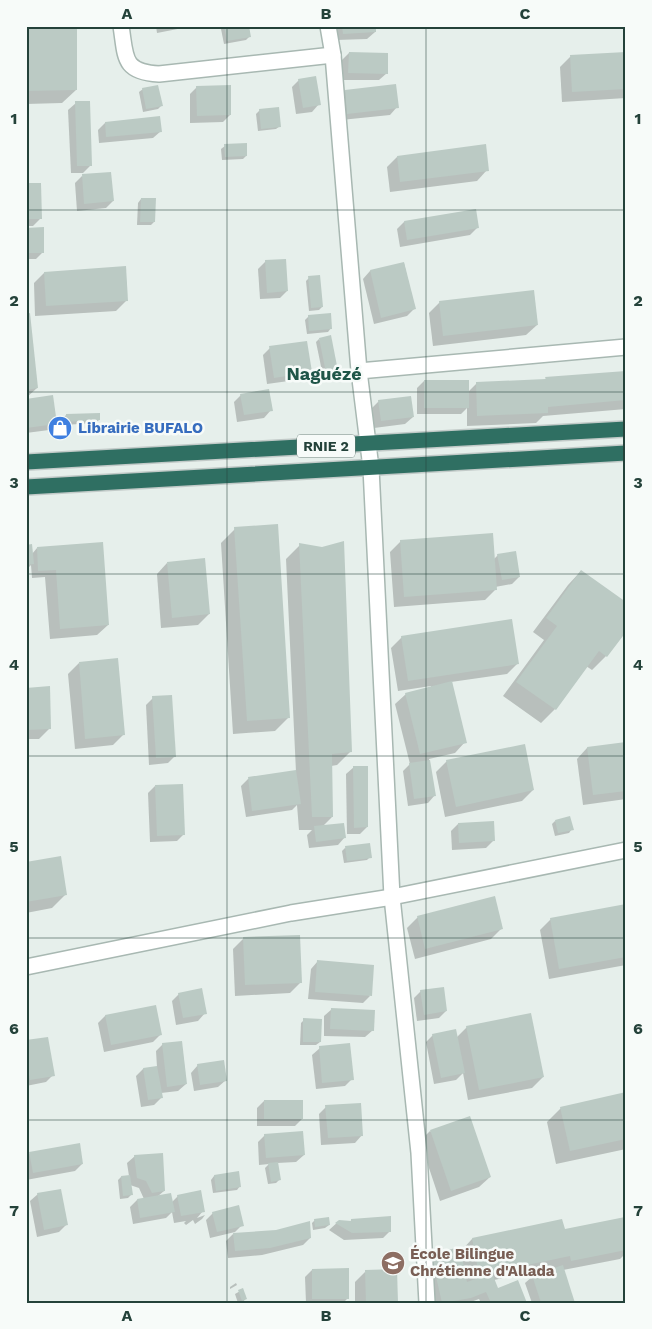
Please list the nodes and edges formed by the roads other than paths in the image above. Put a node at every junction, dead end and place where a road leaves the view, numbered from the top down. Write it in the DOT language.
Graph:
graph roads {
  1 [pos="121,26"];
  2 [pos="328,26"];
  3 [pos="333,55"];
  4 [pos="626,347"];
  5 [pos="359,371"];
  6 [pos="626,429"];
  7 [pos="367,444"];
  8 [pos="626,453"];
  9 [pos="26,462"];
  10 [pos="371,468"];
  11 [pos="26,487"];
  12 [pos="626,850"];
  13 [pos="392,897"];
  14 [pos="26,967"];
  15 [pos="427,1303"];
  1 -- 3 [label="street"];
  2 -- 3 [label="street"];
  3 -- 5 [label="street"];
  4 -- 5 [label="street"];
  5 -- 7 [label="street"];
  6 -- 7 [label="highway, RNIE 2 / RNIE 2"];
  7 -- 9 [label="highway, RNIE 2 / RNIE 2"];
  7 -- 10 [label="street"];
  8 -- 10 [label="highway, RNIE 2 / RNIE 2"];
  10 -- 11 [label="highway, RNIE 2 / RNIE 2"];
  10 -- 13 [label="street"];
  12 -- 13 [label="street"];
  13 -- 14 [label="street"];
  13 -- 15 [label="street"];
}
